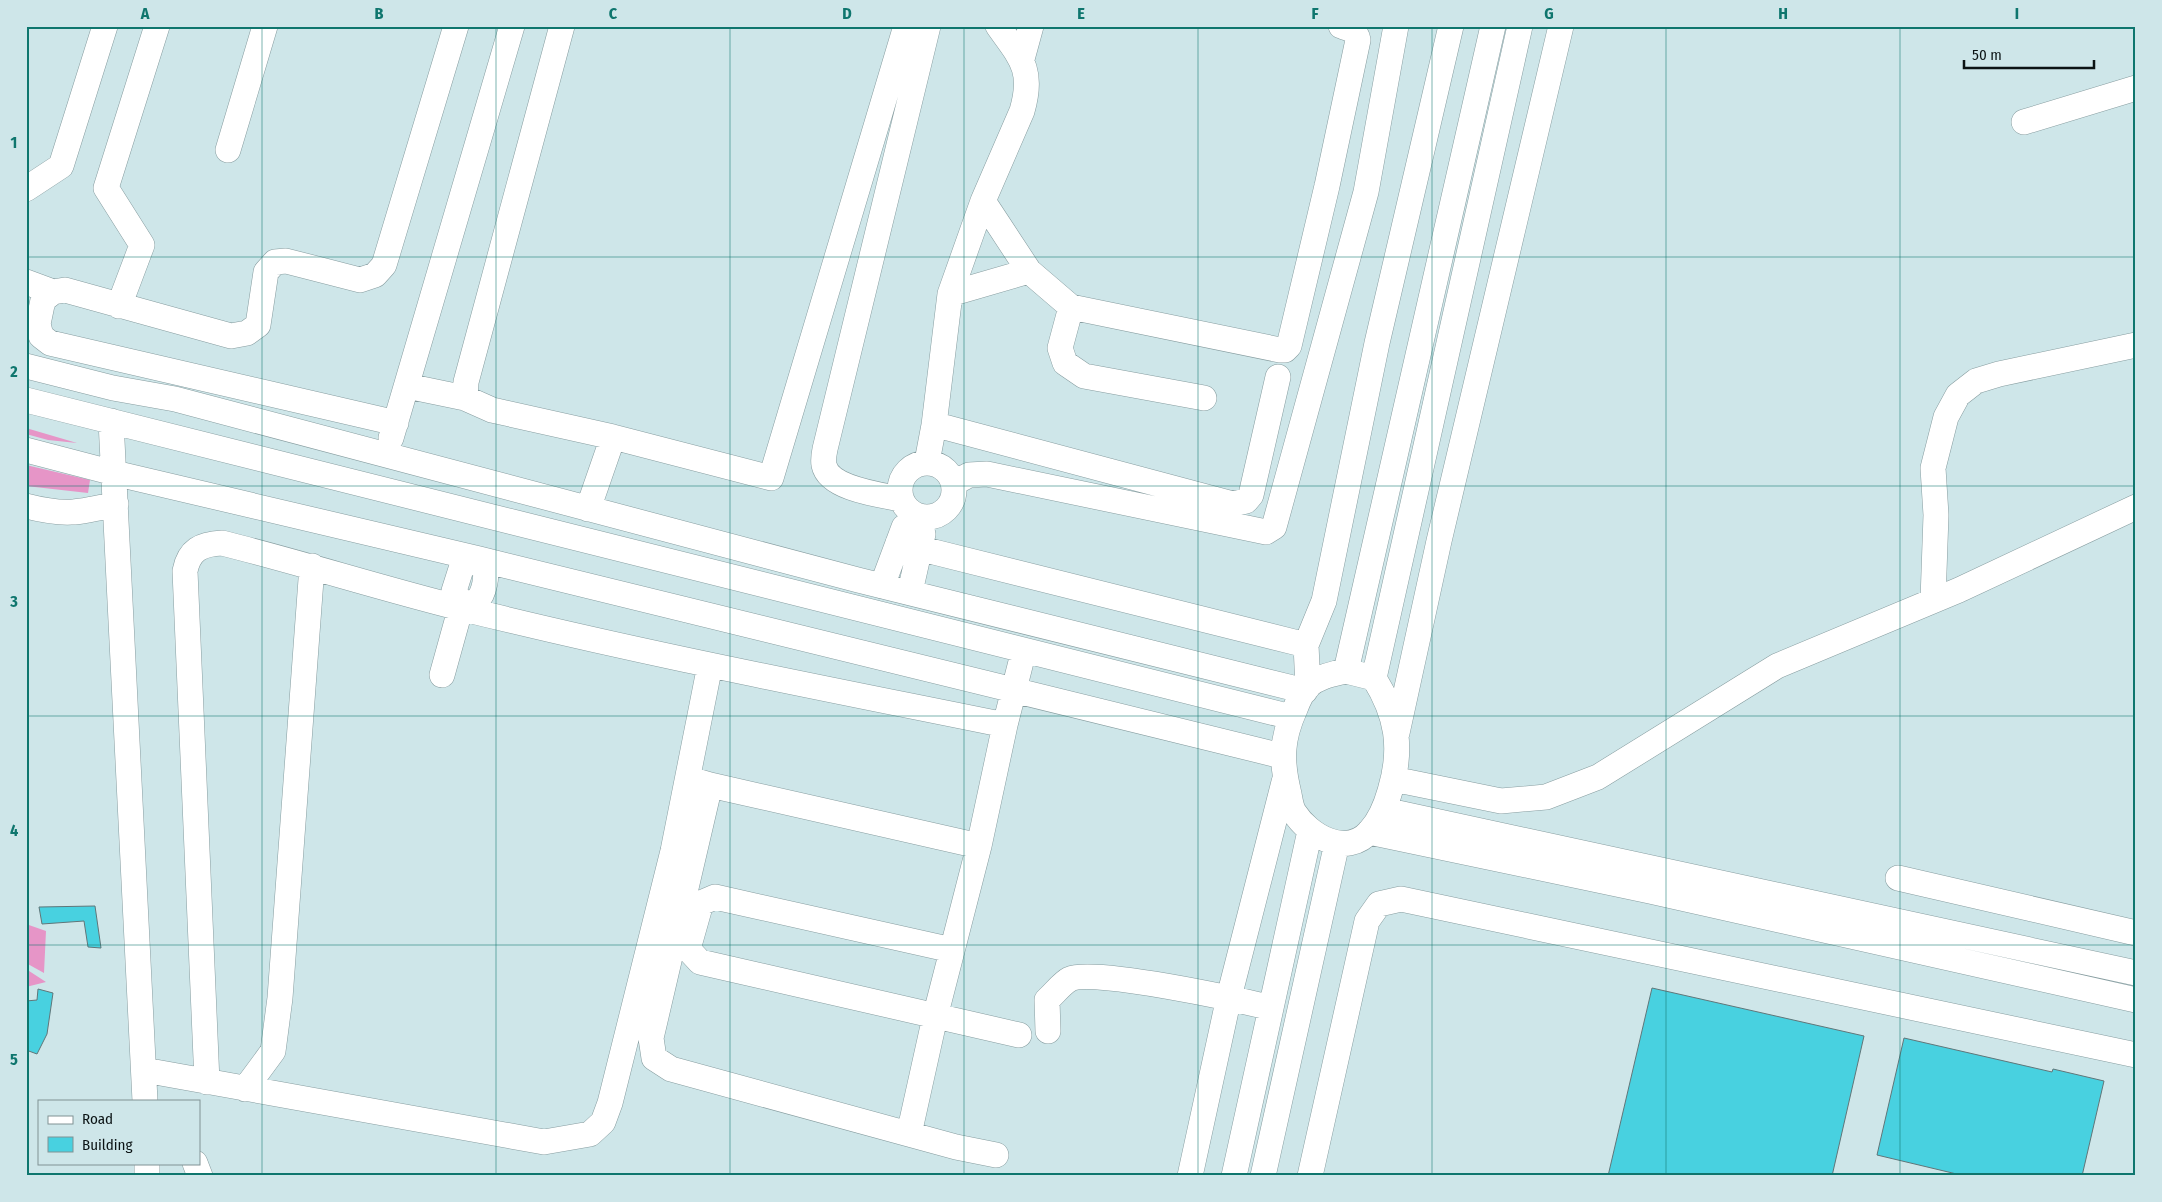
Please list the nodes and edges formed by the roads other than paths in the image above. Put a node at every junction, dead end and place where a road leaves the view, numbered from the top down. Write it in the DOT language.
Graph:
graph roads {
  1 [pos="105,26"];
  2 [pos="157,26"];
  3 [pos="265,26"];
  4 [pos="456,26"];
  5 [pos="512,26"];
  6 [pos="562,26"];
  7 [pos="906,26"];
  8 [pos="928,26"];
  9 [pos="998,26"];
  10 [pos="1032,26"];
  11 [pos="1341,26"];
  12 [pos="1396,26"];
  13 [pos="1451,26"];
  14 [pos="1493,26"];
  15 [pos="1520,26"];
  16 [pos="1560,26"];
  17 [pos="1022,59"];
  18 [pos="2136,88"];
  19 [pos="2024,122"];
  20 [pos="228,150"];
  21 [pos="1327,186"];
  22 [pos="26,189"];
  23 [pos="1366,192"];
  24 [pos="983,201"];
  25 [pos="1029,271"];
  26 [pos="26,282"];
  27 [pos="53,292"];
  28 [pos="950,294"];
  29 [pos="120,306"];
  30 [pos="1071,307"];
  31 [pos="41,336"];
  32 [pos="2136,345"];
  33 [pos="31,367"];
  34 [pos="1278,377"];
  35 [pos="407,386"];
  36 [pos="465,398"];
  37 [pos="1204,398"];
  38 [pos="26,400"];
  39 [pos="111,421"];
  40 [pos="396,423"];
  41 [pos="934,425"];
  42 [pos="613,437"];
  43 [pos="26,450"];
  44 [pos="386,455"];
  45 [pos="927,462"];
  46 [pos="114,473"];
  47 [pos="954,483"];
  48 [pos="560,501"];
  49 [pos="116,504"];
  50 [pos="26,506"];
  51 [pos="2136,507"];
  52 [pos="588,509"];
  53 [pos="913,510"];
  54 [pos="548,531"];
  55 [pos="908,546"];
  56 [pos="478,561"];
  57 [pos="312,566"];
  58 [pos="882,586"];
  59 [pos="910,592"];
  60 [pos="1933,600"];
  61 [pos="461,606"];
  62 [pos="1306,645"];
  63 [pos="1024,650"];
  64 [pos="710,665"];
  65 [pos="1346,671"];
  66 [pos="442,675"];
  67 [pos="1374,678"];
  68 [pos="1014,689"];
  69 [pos="1307,689"];
  70 [pos="1291,717"];
  71 [pos="1005,725"];
  72 [pos="1397,734"];
  73 [pos="1284,767"];
  74 [pos="1393,779"];
  75 [pos="699,782"];
  76 [pos="1384,810"];
  77 [pos="1310,831"];
  78 [pos="1370,832"];
  79 [pos="1337,844"];
  80 [pos="979,846"];
  81 [pos="1898,878"];
  82 [pos="2136,932"];
  83 [pos="952,950"];
  84 [pos="2136,972"];
  85 [pos="1228,998"];
  86 [pos="2136,1000"];
  87 [pos="1271,1008"];
  88 [pos="935,1017"];
  89 [pos="1048,1031"];
  90 [pos="1018,1035"];
  91 [pos="2136,1055"];
  92 [pos="144,1070"];
  93 [pos="207,1082"];
  94 [pos="245,1088"];
  95 [pos="145,1100"];
  96 [pos="909,1134"];
  97 [pos="996,1155"];
  98 [pos="196,1164"];
  99 [pos="200,1176"];
  100 [pos="1190,1176"];
  101 [pos="1234,1176"];
  102 [pos="1263,1176"];
  103 [pos="1310,1176"];
  1 -- 22 [label="street"];
  2 -- 29 [label="street"];
  3 -- 20 [label="street"];
  4 -- 29 [label="street"];
  5 -- 35 [label="street"];
  6 -- 36 [label="street"];
  7 -- 42 [label="street"];
  8 -- 53 [label="street"];
  9 -- 17 [label="street"];
  10 -- 17 [label="street"];
  11 -- 21 [label="street"];
  12 -- 23 [label="street"];
  13 -- 62 [label="street"];
  14 -- 65 [label="street"];
  15 -- 67 [label="street"];
  16 -- 72 [label="street"];
  17 -- 24 [label="street"];
  18 -- 19 [label="street"];
  21 -- 23 [label="street"];
  21 -- 30 [label="street"];
  23 -- 47 [label="street"];
  24 -- 25 [label="street"];
  24 -- 28 [label="street"];
  25 -- 28 [label="street"];
  25 -- 30 [label="street"];
  26 -- 27 [label="street"];
  27 -- 29 [label="street"];
  27 -- 31 [label="street"];
  28 -- 41 [label="street"];
  30 -- 37 [label="street"];
  31 -- 33 [label="street"];
  31 -- 40 [label="street"];
  32 -- 60 [label="street"];
  33 -- 44 [label="street"];
  34 -- 41 [label="street"];
  35 -- 36 [label="street"];
  35 -- 40 [label="street"];
  36 -- 42 [label="street"];
  38 -- 39 [label="street"];
  39 -- 46 [label="street"];
  39 -- 54 [label="street"];
  40 -- 44 [label="street"];
  41 -- 45 [label="street"];
  42 -- 52 [label="street"];
  43 -- 46 [label="street"];
  44 -- 48 [label="street"];
  45 -- 47 [label="street"];
  45 -- 53 [label="street"];
  46 -- 49 [label="street"];
  46 -- 56 [label="street"];
  47 -- 53 [label="street"];
  48 -- 52 [label="street"];
  48 -- 54 [label="street"];
  49 -- 50 [label="street"];
  49 -- 92 [label="street"];
  51 -- 60 [label="street"];
  52 -- 58 [label="street"];
  53 -- 55 [label="street"];
  54 -- 63 [label="street"];
  55 -- 58 [label="street"];
  55 -- 59 [label="street"];
  55 -- 62 [label="street"];
  56 -- 61 [label="street"];
  56 -- 68 [label="street"];
  57 -- 61 [label="street"];
  57 -- 93 [label="street"];
  57 -- 94 [label="street"];
  58 -- 59 [label="street"];
  59 -- 69 [label="street"];
  60 -- 74 [label="street"];
  61 -- 64 [label="street"];
  61 -- 66 [label="street"];
  62 -- 69 [label="street"];
  63 -- 68 [label="street"];
  63 -- 70 [label="street"];
  64 -- 71 [label="street"];
  64 -- 75 [label="street"];
  65 -- 67 [label="street"];
  65 -- 69 [label="street"];
  67 -- 72 [label="street"];
  68 -- 71 [label="street"];
  68 -- 73 [label="street"];
  69 -- 70 [label="street"];
  70 -- 73 [label="street"];
  71 -- 80 [label="street"];
  72 -- 74 [label="street"];
  73 -- 77 [label="street"];
  73 -- 85 [label="street"];
  74 -- 76 [label="street"];
  75 -- 80 [label="street"];
  75 -- 94 [label="street"];
  75 -- 96 [label="street"];
  76 -- 78 [label="street"];
  76 -- 84 [label="street"];
  77 -- 79 [label="street"];
  77 -- 87 [label="street"];
  78 -- 79 [label="street"];
  78 -- 86 [label="street"];
  79 -- 102 [label="street"];
  80 -- 83 [label="street"];
  81 -- 82 [label="street"];
  83 -- 88 [label="street"];
  83 -- 88 [label="street"];
  85 -- 87 [label="street"];
  85 -- 89 [label="street"];
  85 -- 100 [label="street"];
  87 -- 101 [label="street"];
  88 -- 90 [label="street"];
  88 -- 96 [label="street"];
  91 -- 103 [label="street"];
  92 -- 93 [label="street"];
  92 -- 95 [label="street"];
  93 -- 94 [label="street"];
  96 -- 97 [label="street"];
  98 -- 99 [label="street"];
}
